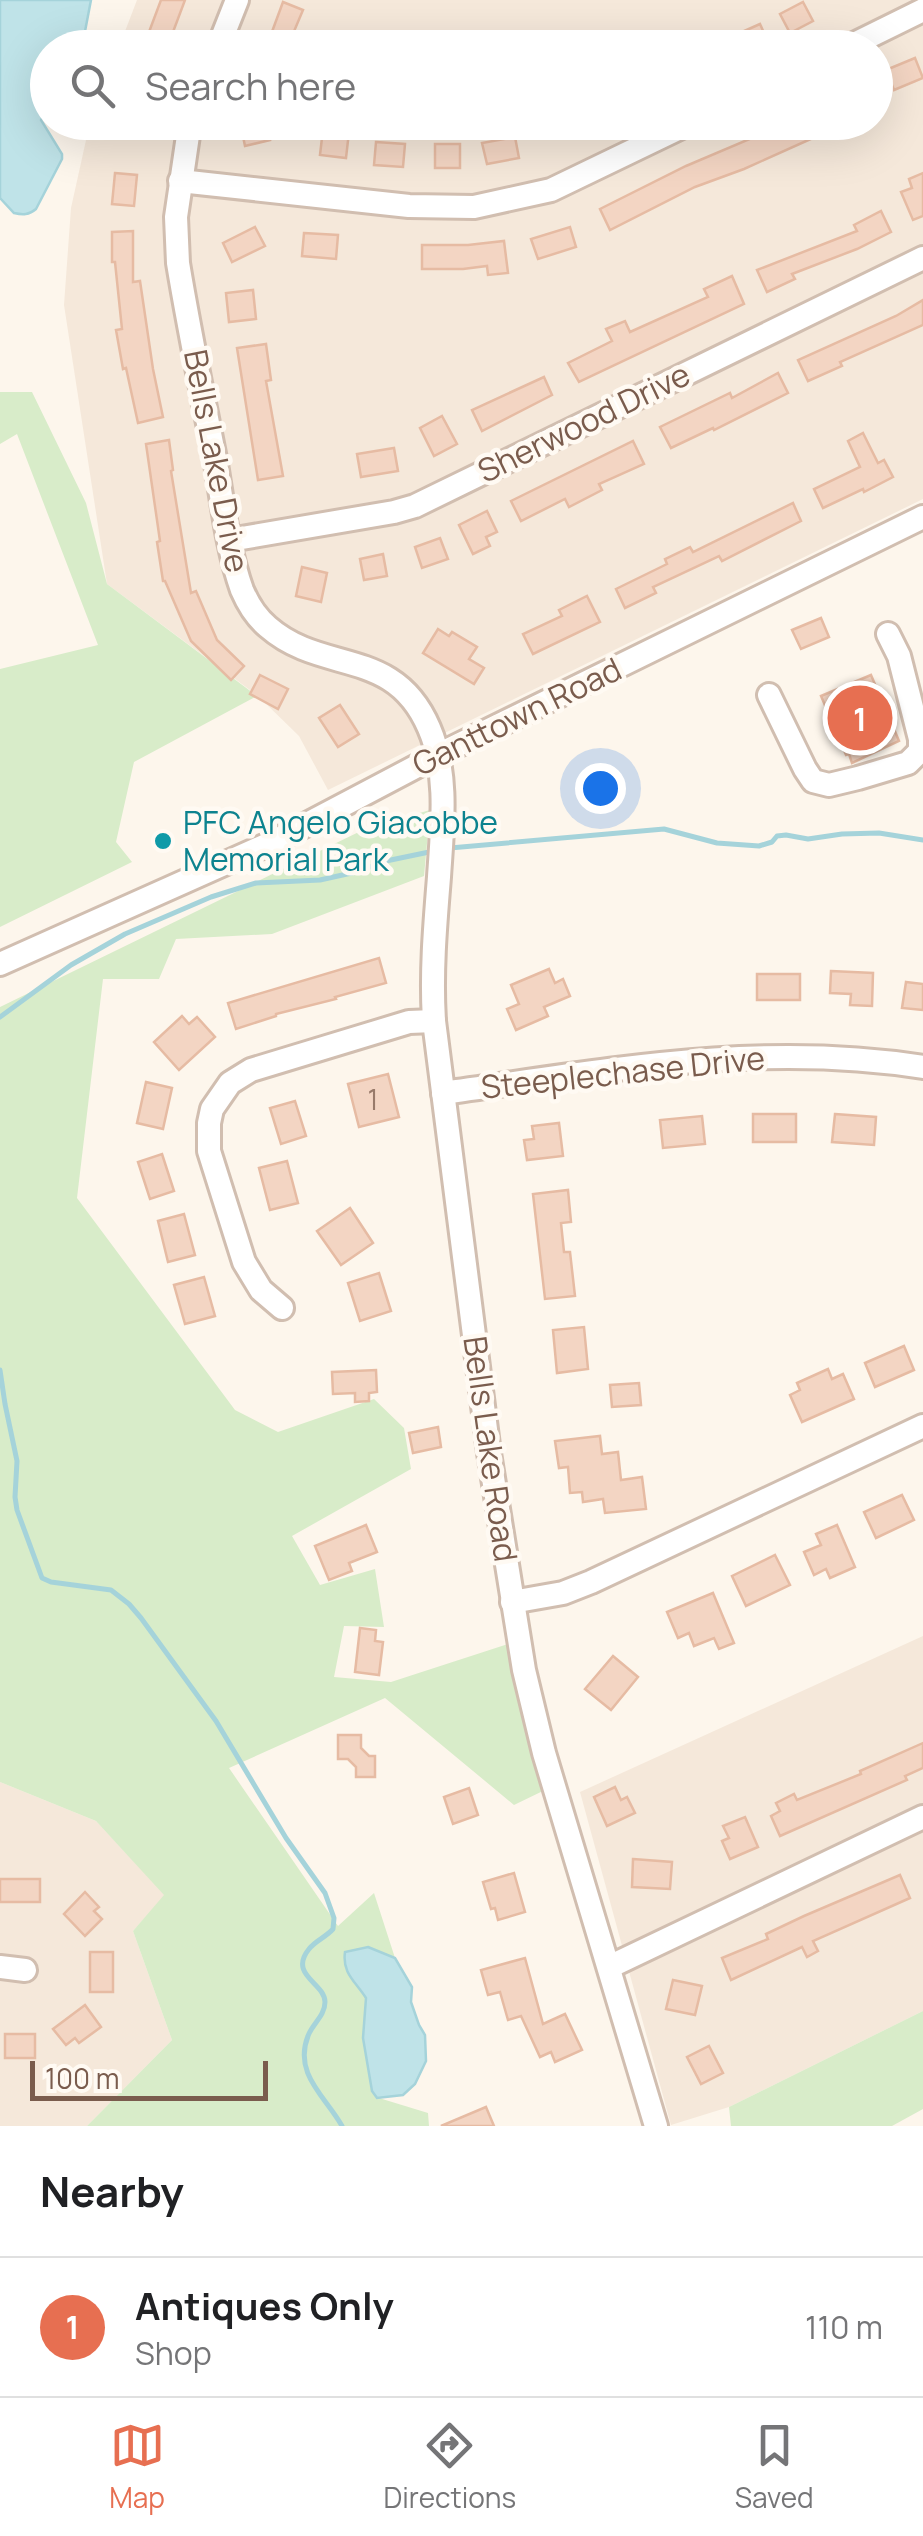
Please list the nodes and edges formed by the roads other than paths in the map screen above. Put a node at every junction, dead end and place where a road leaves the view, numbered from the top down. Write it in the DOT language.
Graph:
graph roads {
  1 [pos="237,0"];
  2 [pos="923,10"];
  3 [pos="225,30"];
  4 [pos="882,30"];
  5 [pos="187,140"];
  6 [pos="655,140"];
  7 [pos="180,181"];
  8 [pos="923,258"];
  9 [pos="923,518"];
  10 [pos="230,540"];
  11 [pos="888,634"];
  12 [pos="769,695"];
  13 [pos="438,755"];
  14 [pos="0,964"];
  15 [pos="434,1021"];
  16 [pos="923,1067"];
  17 [pos="442,1093"];
  18 [pos="282,1308"];
  19 [pos="923,1426"];
  20 [pos="512,1602"];
  21 [pos="923,1817"];
  22 [pos="608,1966"];
  23 [pos="0,1968"];
  24 [pos="26,1970"];
  25 [pos="656,2126"];
  1 -- 3 [label="street"];
  2 -- 4 [label="street"];
  5 -- 7 [label="street, Bells Lake Drive"];
  6 -- 7 [label="street"];
  7 -- 10 [label="street, Bells Lake Drive"];
  8 -- 10 [label="street, Sherwood Drive"];
  9 -- 13 [label="street, Ganttown Road"];
  10 -- 13 [label="street, Bells Lake Drive"];
  11 -- 12 [label="street"];
  13 -- 14 [label="street, Ganttown Road"];
  13 -- 15 [label="street, Bells Lake Road"];
  15 -- 17 [label="street, Bells Lake Road"];
  15 -- 18 [label="street"];
  16 -- 17 [label="street, Steeplechase Drive"];
  17 -- 20 [label="street, Bells Lake Road"];
  19 -- 20 [label="street"];
  20 -- 22 [label="street, Bells Lake Road"];
  21 -- 22 [label="street"];
  22 -- 25 [label="street, Bells Lake Road"];
  23 -- 24 [label="street"];
}
